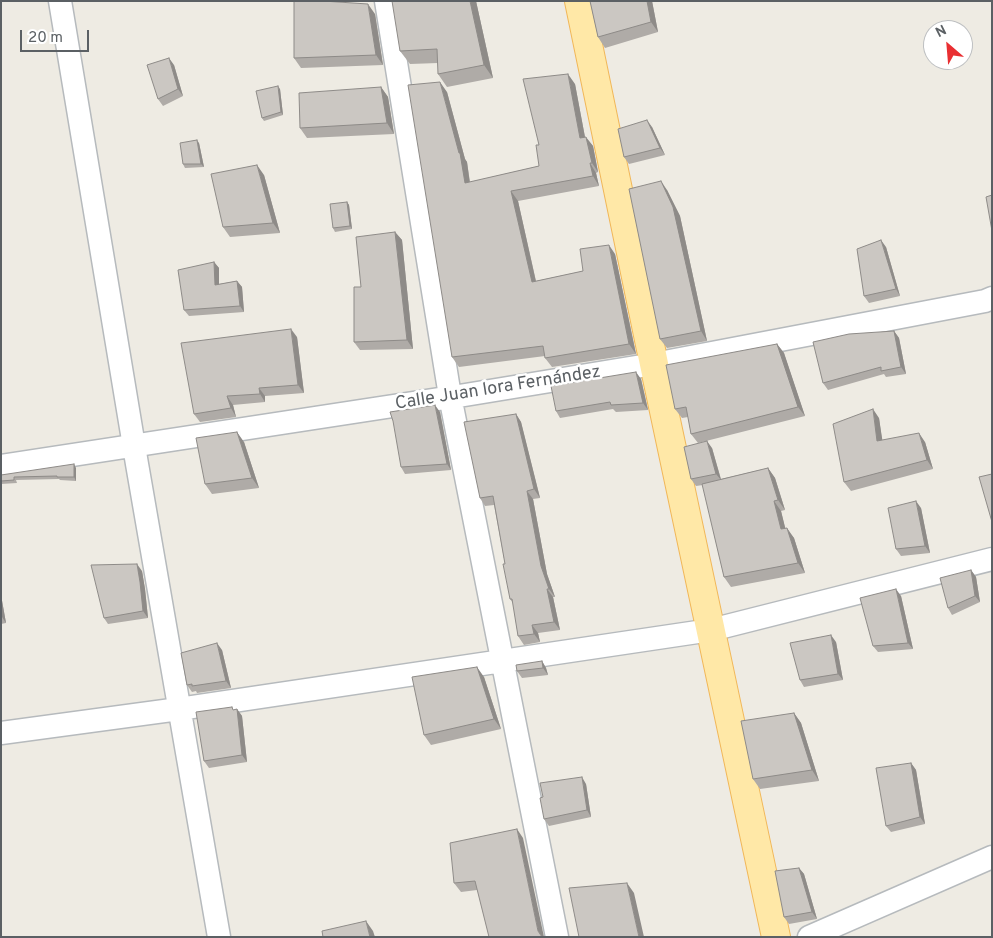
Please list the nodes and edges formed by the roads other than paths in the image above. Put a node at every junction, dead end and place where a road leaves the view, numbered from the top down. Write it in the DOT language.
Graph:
graph roads {
  1 [pos="60,1"];
  2 [pos="386,1"];
  3 [pos="579,1"];
  4 [pos="992,298"];
  5 [pos="654,364"];
  6 [pos="450,396"];
  7 [pos="1,466"];
  8 [pos="992,559"];
  9 [pos="710,630"];
  10 [pos="502,660"];
  11 [pos="180,709"];
  12 [pos="1,733"];
  13 [pos="992,857"];
  14 [pos="219,937"];
  15 [pos="557,937"];
  16 [pos="776,937"];
  17 [pos="809,937"];
  1 -- 11 [label="street"];
  2 -- 6 [label="street"];
  3 -- 5 [label="main road"];
  4 -- 5 [label="street, Calle Juan lora Fernández"];
  5 -- 6 [label="street, Calle Juan lora Fernández"];
  5 -- 9 [label="main road"];
  6 -- 7 [label="street, Calle Juan lora Fernández"];
  6 -- 10 [label="street"];
  8 -- 9 [label="street"];
  9 -- 10 [label="street"];
  9 -- 16 [label="main road"];
  10 -- 11 [label="street"];
  10 -- 15 [label="street"];
  11 -- 12 [label="street"];
  11 -- 14 [label="street"];
  13 -- 17 [label="street"];
}
